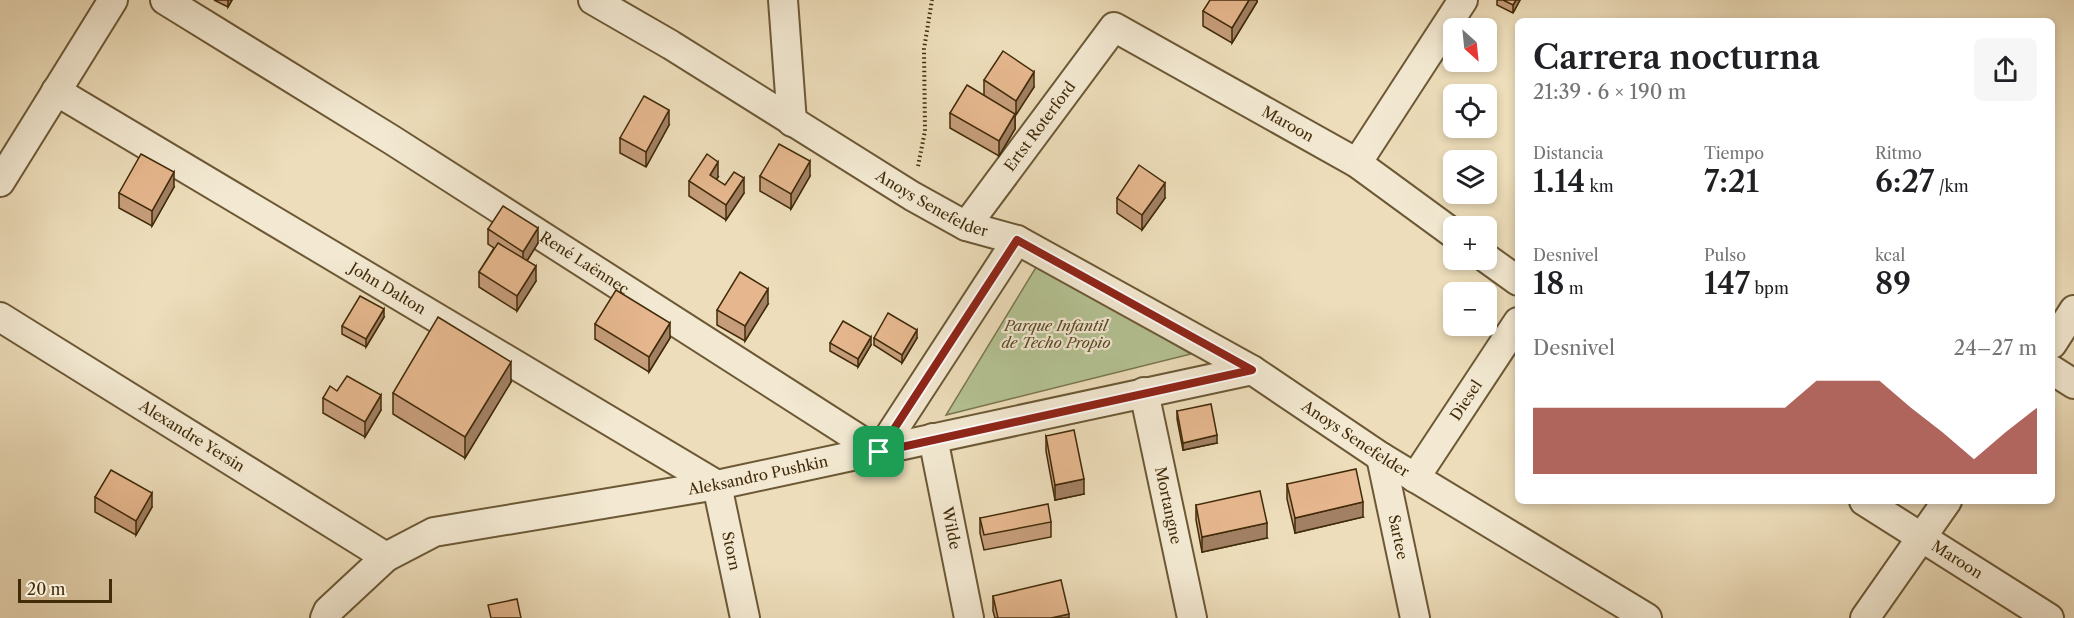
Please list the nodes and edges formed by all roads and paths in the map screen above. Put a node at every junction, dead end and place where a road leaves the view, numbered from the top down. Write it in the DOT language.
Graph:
graph roads {
  1 [pos="113,0"];
  2 [pos="165,0"];
  3 [pos="593,0"];
  4 [pos="631,0"];
  5 [pos="783,0"];
  6 [pos="932,0"];
  7 [pos="1463,0"];
  8 [pos="1114,27"];
  9 [pos="671,45"];
  10 [pos="56,91"];
  11 [pos="792,122"];
  12 [pos="1357,163"];
  13 [pos="0,182"];
  14 [pos="912,196"];
  15 [pos="966,226"];
  16 [pos="1443,226"];
  17 [pos="1017,240"];
  18 [pos="1497,266"];
  19 [pos="1515,279"];
  20 [pos="2074,310"];
  21 [pos="0,317"];
  22 [pos="1515,327"];
  23 [pos="2055,339"];
  24 [pos="1252,370"];
  25 [pos="2055,372"];
  26 [pos="2074,384"];
  27 [pos="1144,392"];
  28 [pos="933,438"];
  29 [pos="879,452"];
  30 [pos="1381,457"];
  31 [pos="1415,478"];
  32 [pos="717,485"];
  33 [pos="1869,504"];
  34 [pos="1945,504"];
  35 [pos="1922,537"];
  36 [pos="386,557"];
  37 [pos="1636,614"];
  38 [pos="325,618"];
  39 [pos="745,618"];
  40 [pos="969,618"];
  41 [pos="1192,618"];
  42 [pos="1415,618"];
  43 [pos="1866,618"];
  44 [pos="2049,618"];
  1 -- 10 [label="street"];
  2 -- 29 [label="street, René Laënnec"];
  3 -- 9 [label="street, Anoys Senefelder"];
  4 -- 9 [label="street"];
  5 -- 11 [label="street"];
  6 -- 14 [label="path"];
  7 -- 12 [label="street"];
  8 -- 12 [label="street, Maroon"];
  8 -- 15 [label="street, Ertst Roterford"];
  9 -- 11 [label="street, Anoys Senefelder"];
  10 -- 13 [label="street"];
  10 -- 32 [label="street, John Dalton"];
  11 -- 14 [label="street, Anoys Senefelder"];
  12 -- 16 [label="street, Maroon"];
  14 -- 15 [label="street, Anoys Senefelder"];
  15 -- 17 [label="street, Anoys Senefelder"];
  17 -- 24 [label="street, Anoys Senefelder"];
  17 -- 29 [label="street"];
  18 -- 19 [label="street"];
  20 -- 23 [label="street"];
  21 -- 36 [label="street, Alexandre Yersin"];
  22 -- 31 [label="street, Diesel"];
  24 -- 27 [label="street, Aleksandro Pushkin"];
  24 -- 30 [label="street, Anoys Senefelder"];
  25 -- 26 [label="street"];
  27 -- 28 [label="street, Aleksandro Pushkin"];
  27 -- 41 [label="street, Mortangne"];
  28 -- 29 [label="street, Aleksandro Pushkin"];
  28 -- 40 [label="street, Wilde"];
  29 -- 32 [label="street, Aleksandro Pushkin"];
  30 -- 31 [label="street, Anoys Senefelder"];
  30 -- 42 [label="street, Sartee"];
  31 -- 37 [label="street, Anoys Senefelder"];
  32 -- 36 [label="street, Aleksandro Pushkin"];
  32 -- 39 [label="street, Storn"];
  33 -- 35 [label="street, Maroon"];
  34 -- 35 [label="street"];
  35 -- 43 [label="street"];
  35 -- 44 [label="street, Maroon"];
  36 -- 38 [label="street, Aleksandro Pushkin"];
}
